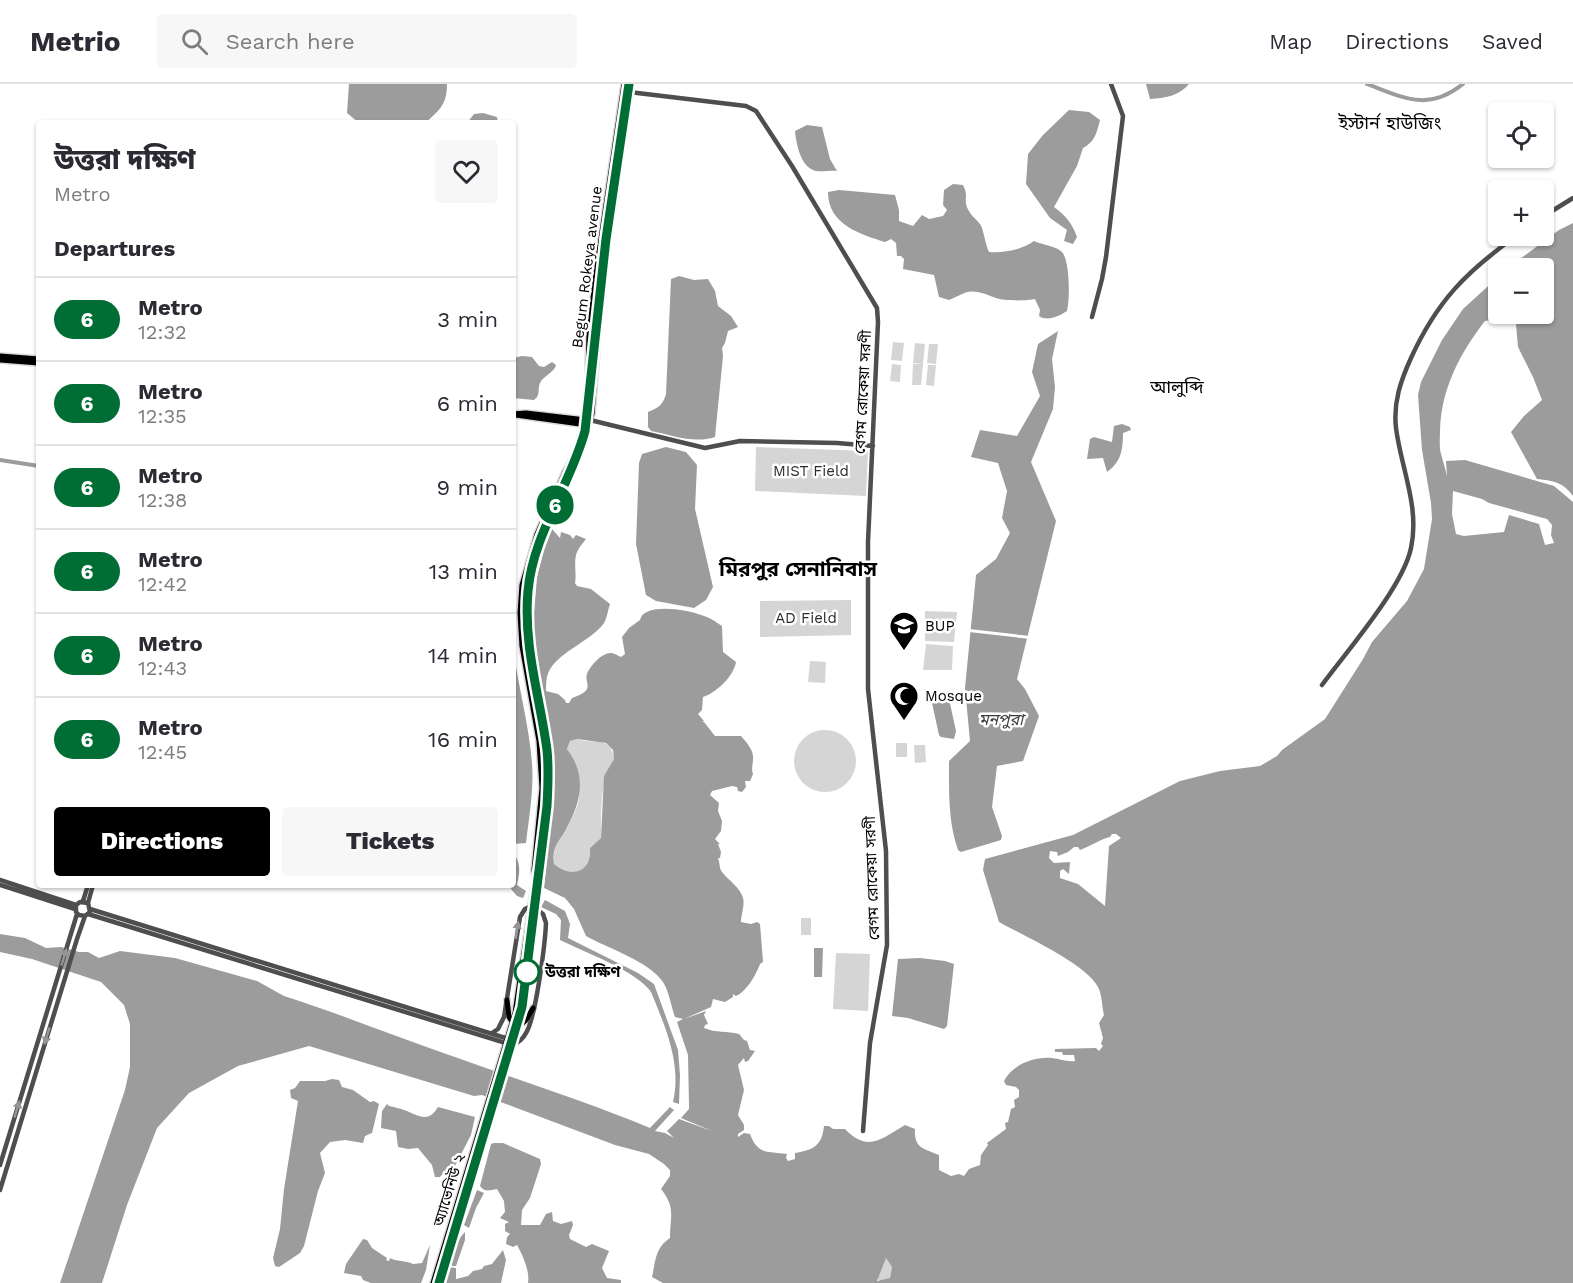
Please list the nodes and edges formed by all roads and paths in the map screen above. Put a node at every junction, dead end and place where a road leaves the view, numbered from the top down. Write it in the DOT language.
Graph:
graph roads {
  1 [pos="624,84"];
  2 [pos="630,84"];
  3 [pos="1111,84"];
  4 [pos="629,92"];
  5 [pos="1573,198"];
  6 [pos="1554,210"];
  7 [pos="1502,246"];
  8 [pos="1092,317"];
  9 [pos="0,358"];
  10 [pos="36,361"];
  11 [pos="516,414"];
  12 [pos="587,423"];
  13 [pos="873,446"];
  14 [pos="1322,685"];
  15 [pos="0,880"];
  16 [pos="0,885"];
  17 [pos="87,888"];
  18 [pos="92,888"];
  19 [pos="85,902"];
  20 [pos="533,907"];
  21 [pos="76,909"];
  22 [pos="88,913"];
  23 [pos="507,1000"];
  24 [pos="534,1008"];
  25 [pos="515,1025"];
  26 [pos="489,1033"];
  27 [pos="508,1042"];
  28 [pos="514,1043"];
  29 [pos="502,1071"];
  30 [pos="492,1108"];
  31 [pos="863,1131"];
  32 [pos="0,1165"];
  33 [pos="0,1190"];
  34 [pos="434,1283"];
  35 [pos="440,1283"];
  1 -- 12 [label="main road, Begum Rokeya avenue"];
  2 -- 4 [label="main road"];
  3 -- 8 [label="street"];
  4 -- 12 [label="main road, Begum Rokeya avenue"];
  4 -- 13 [label="street, বেগম রোকেয়া সরণী"];
  5 -- 6 [label="street"];
  7 -- 14 [label="street"];
  9 -- 10 [label="main road"];
  11 -- 12 [label="main road"];
  12 -- 13 [label="street"];
  12 -- 20 [label="main road, Begum Rokeya avenue"];
  13 -- 31 [label="street, বেগম রোকেয়া সরণী"];
  15 -- 21 [label="street"];
  16 -- 21 [label="street"];
  17 -- 19 [label="street"];
  18 -- 19 [label="street"];
  19 -- 21 [label="street"];
  19 -- 22 [label="street"];
  23 -- 20 [label="street, one-way"];
  20 -- 24 [label="street"];
  20 -- 25 [label="main road, Begum Rokeya avenue"];
  21 -- 22 [label="street"];
  32 -- 21 [label="street, one-way"];
  22 -- 26 [label="street"];
  22 -- 27 [label="street"];
  22 -- 33 [label="street, one-way"];
  23 -- 25 [label="main road"];
  23 -- 26 [label="street"];
  24 -- 25 [label="main road"];
  24 -- 28 [label="street"];
  25 -- 27 [label="main road"];
  25 -- 28 [label="main road"];
  26 -- 27 [label="street"];
  27 -- 28 [label="street"];
  27 -- 29 [label="main road"];
  28 -- 29 [label="main road"];
  29 -- 30 [label="main road"];
  30 -- 34 [label="main road, অ্যাভেনিউ ২"];
  30 -- 35 [label="main road, অ্যাভেনিউ ২"];
}
